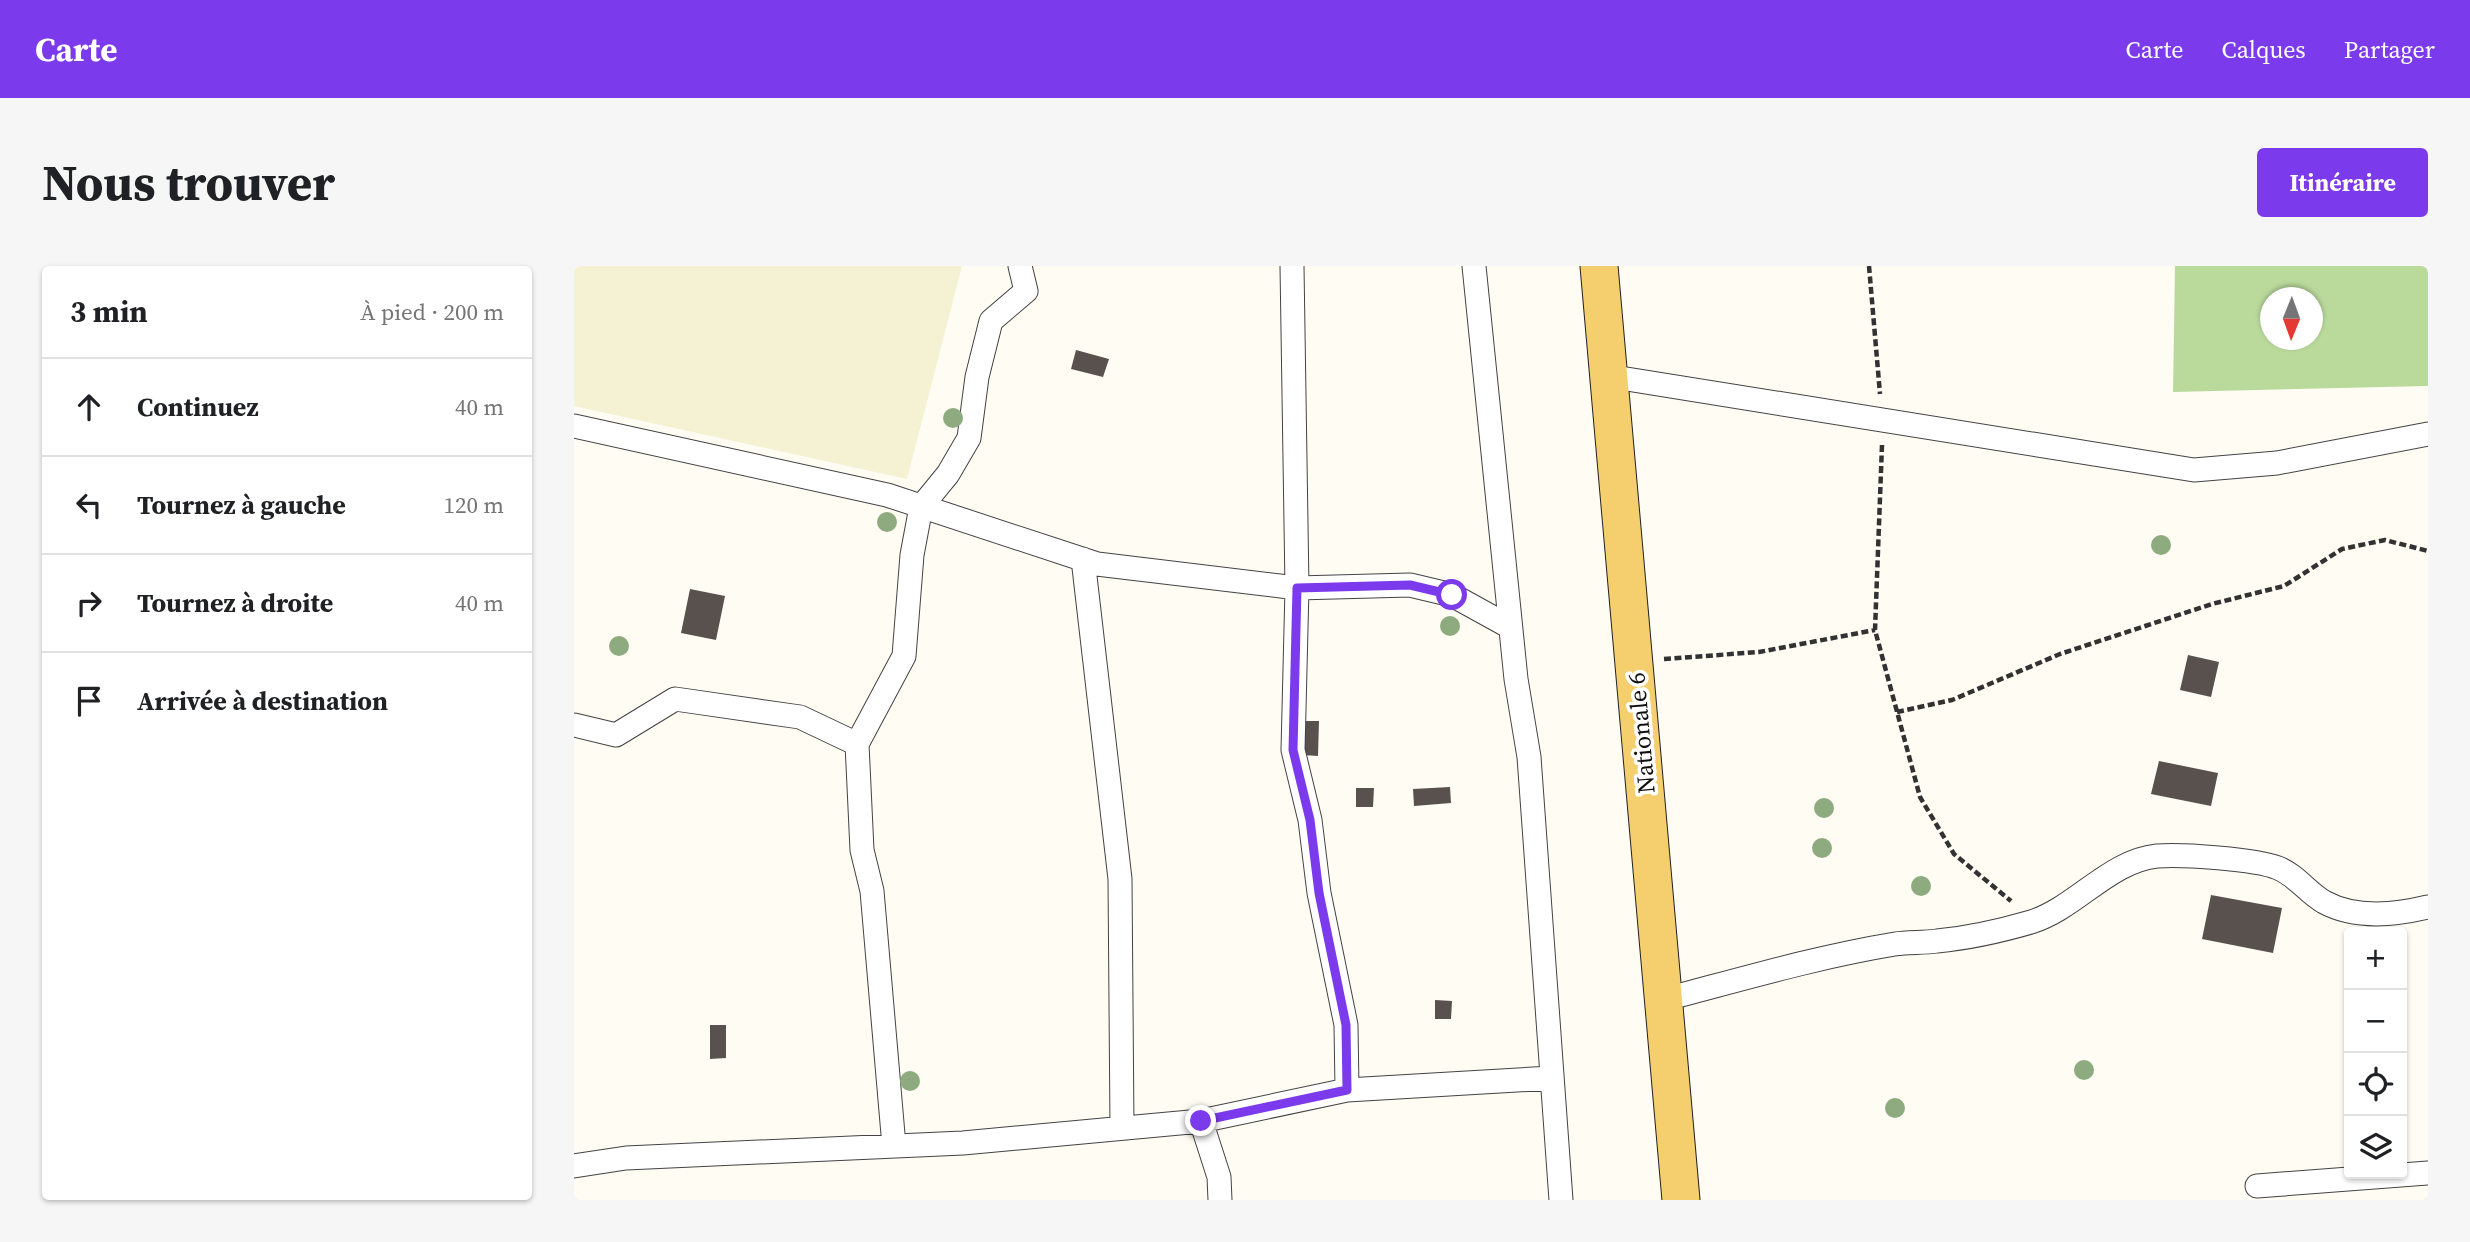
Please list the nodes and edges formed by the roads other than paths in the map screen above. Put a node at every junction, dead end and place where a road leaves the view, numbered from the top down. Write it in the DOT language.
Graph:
graph roads {
  1 [pos="1020,266"];
  2 [pos="1292,266"];
  3 [pos="1474,266"];
  4 [pos="1599,266"];
  5 [pos="1608,376"];
  6 [pos="574,426"];
  7 [pos="2428,434"];
  8 [pos="921,507"];
  9 [pos="1083,559"];
  10 [pos="1297,588"];
  11 [pos="1510,627"];
  12 [pos="574,725"];
  13 [pos="857,744"];
  14 [pos="2428,907"];
  15 [pos="1662,1000"];
  16 [pos="1552,1078"];
  17 [pos="1347,1090"];
  18 [pos="1201,1121"];
  19 [pos="1122,1128"];
  20 [pos="894,1146"];
  21 [pos="574,1166"];
  22 [pos="2428,1172"];
  23 [pos="2257,1186"];
  24 [pos="1220,1200"];
  25 [pos="1561,1200"];
  26 [pos="1681,1200"];
  1 -- 8 [label="street"];
  2 -- 10 [label="street"];
  3 -- 11 [label="street"];
  4 -- 5 [label="main road, Nationale 6"];
  5 -- 7 [label="street"];
  5 -- 15 [label="main road, Nationale 6"];
  6 -- 8 [label="street"];
  8 -- 9 [label="street"];
  8 -- 13 [label="street"];
  9 -- 10 [label="street"];
  9 -- 19 [label="street"];
  10 -- 11 [label="street"];
  10 -- 17 [label="street"];
  11 -- 16 [label="street"];
  12 -- 13 [label="street"];
  13 -- 20 [label="street"];
  14 -- 15 [label="street"];
  15 -- 26 [label="main road, Nationale 6"];
  16 -- 17 [label="street"];
  16 -- 25 [label="street"];
  17 -- 18 [label="street"];
  18 -- 19 [label="street"];
  18 -- 24 [label="street"];
  19 -- 20 [label="street"];
  20 -- 21 [label="street"];
  22 -- 23 [label="street"];
}
